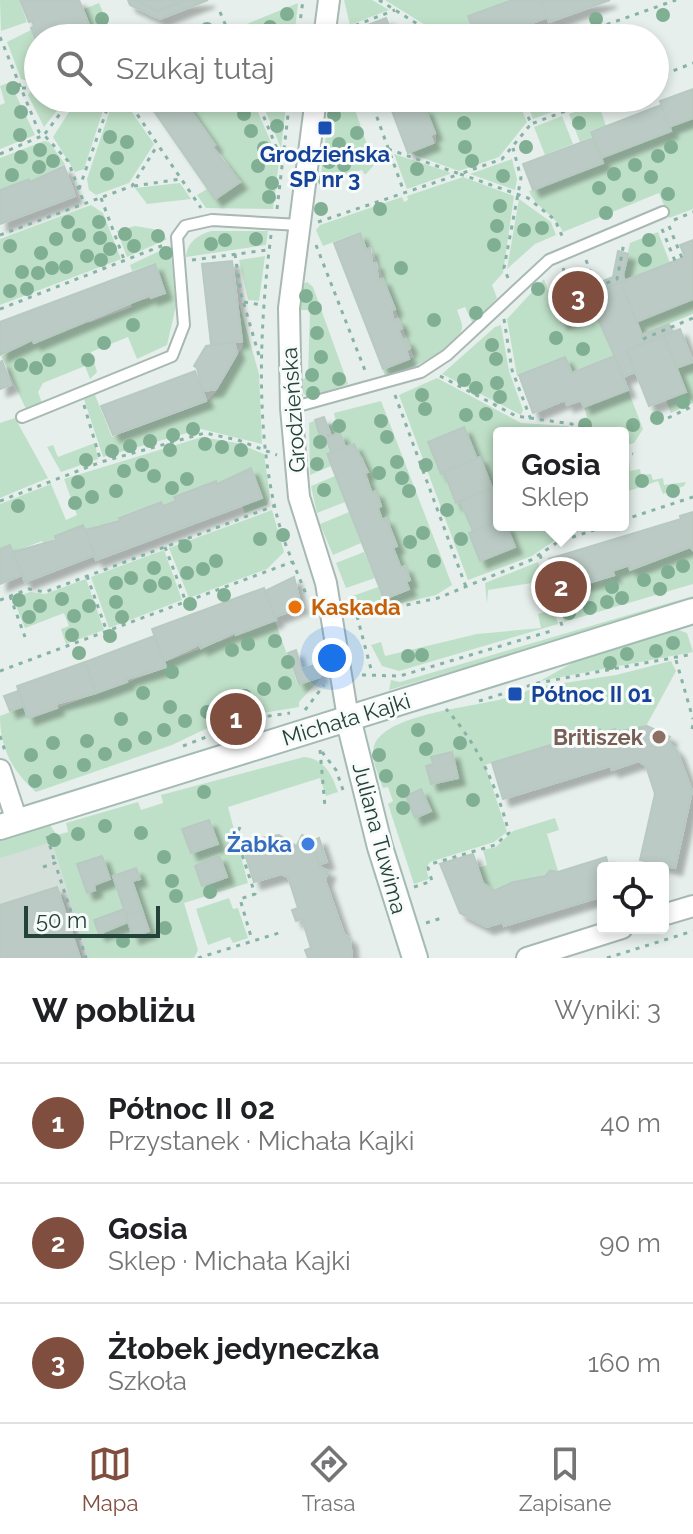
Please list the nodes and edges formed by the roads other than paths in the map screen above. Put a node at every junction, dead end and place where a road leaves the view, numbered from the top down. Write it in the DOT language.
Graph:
graph roads {
  1 [pos="329,0"];
  2 [pos="326,24"];
  3 [pos="315,112"];
  4 [pos="666,217"];
  5 [pos="309,228"];
  6 [pos="291,408"];
  7 [pos="22,417"];
  8 [pos="692,613"];
  9 [pos="348,718"];
  10 [pos="0,770"];
  11 [pos="9,824"];
  12 [pos="693,906"];
  13 [pos="669,913"];
  14 [pos="603,934"];
  15 [pos="415,958"];
  16 [pos="527,958"];
  1 -- 2 [label="street"];
  3 -- 5 [label="street, Grodzieńska"];
  4 -- 6 [label="lane"];
  5 -- 6 [label="street, Grodzieńska"];
  5 -- 7 [label="lane"];
  6 -- 9 [label="street, Grodzieńska"];
  8 -- 9 [label="street, Michała Kajki"];
  9 -- 11 [label="street, Michała Kajki"];
  9 -- 15 [label="street, Juliana Tuwima"];
  10 -- 11 [label="street"];
  12 -- 13 [label="street"];
  14 -- 16 [label="street"];
}
